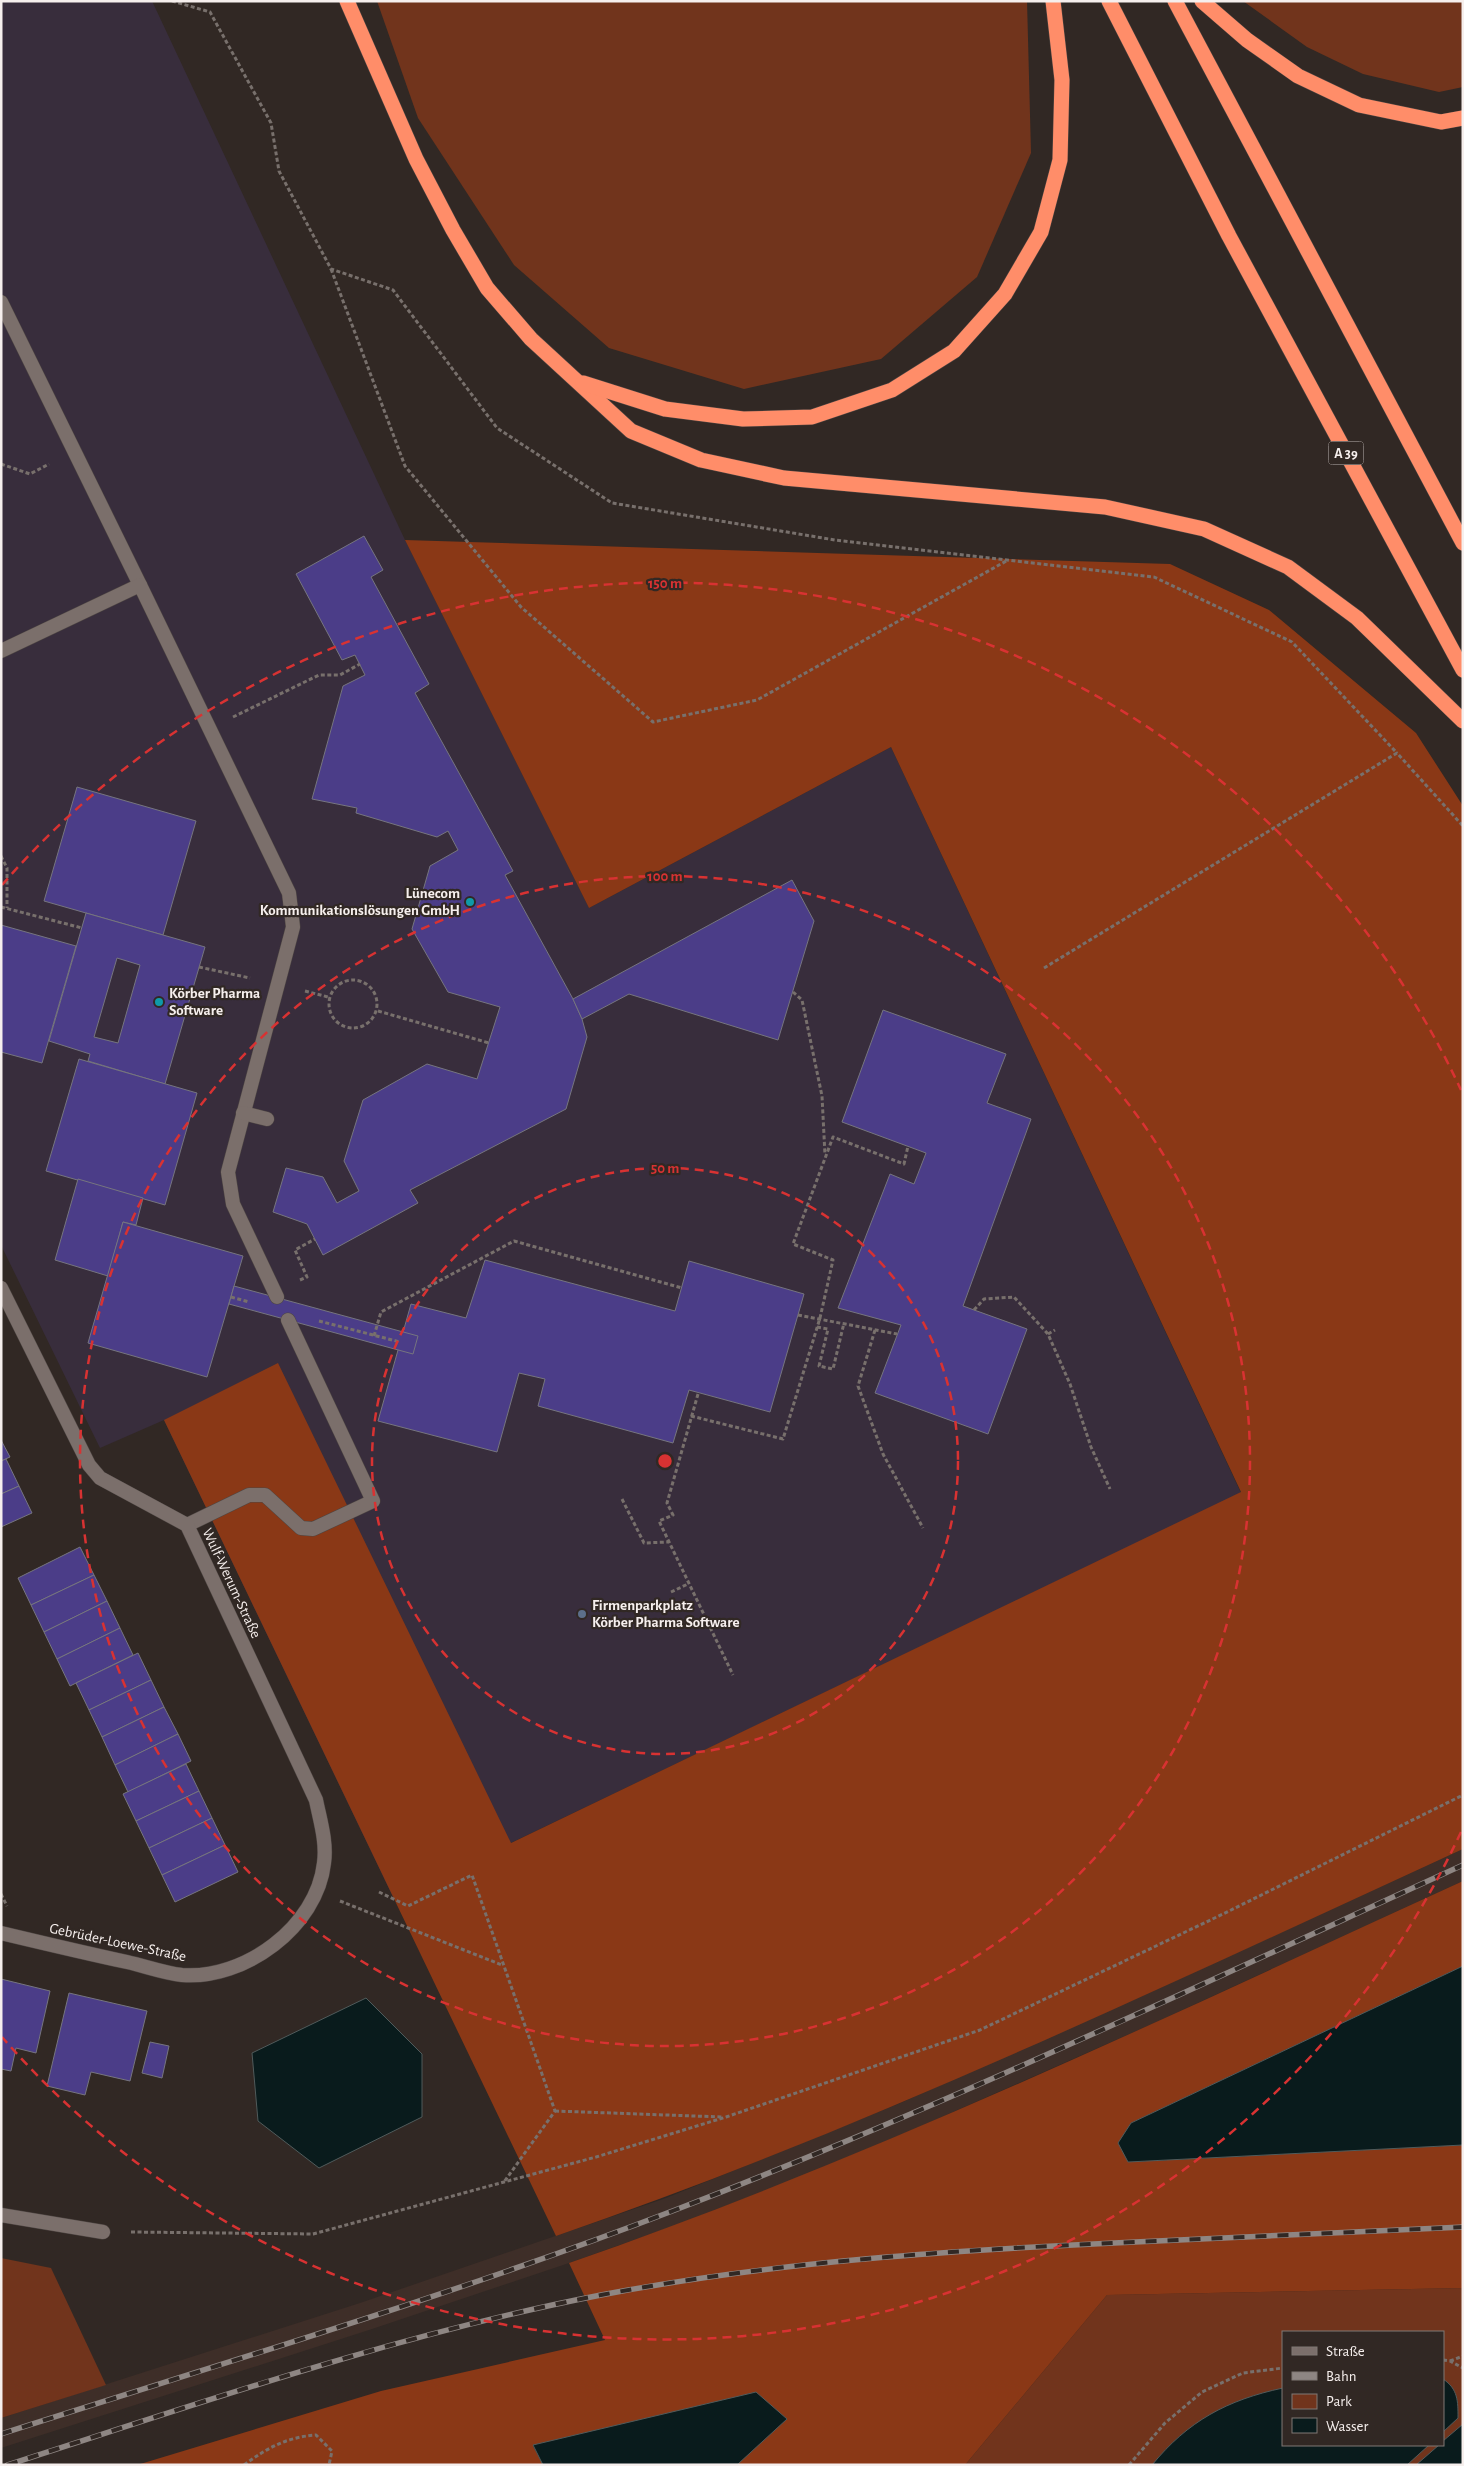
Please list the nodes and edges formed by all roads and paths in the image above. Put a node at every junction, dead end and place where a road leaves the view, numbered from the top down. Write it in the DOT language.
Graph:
graph roads {
  1 [pos="1053,1"];
  2 [pos="1109,1"];
  3 [pos="1175,1"];
  4 [pos="1202,1"];
  5 [pos="347,4"];
  6 [pos="1463,118"];
  7 [pos="331,269"];
  8 [pos="1,302"];
  9 [pos="580,382"];
  10 [pos="74,451"];
  11 [pos="1,464"];
  12 [pos="1463,543"];
  13 [pos="1008,560"];
  14 [pos="140,585"];
  15 [pos="1,651"];
  16 [pos="360,664"];
  17 [pos="1463,670"];
  18 [pos="1463,721"];
  19 [pos="211,730"];
  20 [pos="1463,826"];
  21 [pos="1,856"];
  22 [pos="1,906"];
  23 [pos="7,908"];
  24 [pos="82,928"];
  25 [pos="1044,968"];
  26 [pos="793,992"];
  27 [pos="378,1011"];
  28 [pos="489,1043"];
  29 [pos="243,1113"];
  30 [pos="267,1119"];
  31 [pos="908,1146"];
  32 [pos="825,1156"];
  33 [pos="1,1288"];
  34 [pos="682,1288"];
  35 [pos="277,1297"];
  36 [pos="974,1310"];
  37 [pos="798,1315"];
  38 [pos="820,1318"];
  39 [pos="288,1320"];
  40 [pos="311,1320"];
  41 [pos="844,1323"];
  42 [pos="817,1327"];
  43 [pos="875,1330"];
  44 [pos="1055,1330"];
  45 [pos="897,1334"];
  46 [pos="1048,1334"];
  47 [pos="374,1336"];
  48 [pos="400,1342"];
  49 [pos="698,1394"];
  50 [pos="691,1416"];
  51 [pos="1110,1489"];
  52 [pos="622,1499"];
  53 [pos="187,1525"];
  54 [pos="923,1528"];
  55 [pos="668,1542"];
  56 [pos="688,1584"];
  57 [pos="671,1592"];
  58 [pos="733,1675"];
  59 [pos="1463,1795"];
  60 [pos="324,1864"];
  61 [pos="316,1892"];
  62 [pos="379,1892"];
  63 [pos="1,1933"];
  64 [pos="502,1965"];
  65 [pos="555,2111"];
  66 [pos="726,2117"];
  67 [pos="504,2183"];
  68 [pos="1,2215"];
  69 [pos="103,2232"];
  70 [pos="1463,2356"];
  71 [pos="1444,2360"];
  72 [pos="1450,2361"];
  73 [pos="1282,2368"];
  74 [pos="1463,2368"];
  75 [pos="244,2465"];
  76 [pos="328,2465"];
  77 [pos="1129,2465"];
  1 -- 9 [label="highway"];
  2 -- 17 [label="highway, A 39"];
  3 -- 12 [label="highway"];
  4 -- 6 [label="highway"];
  5 -- 9 [label="highway"];
  7 -- 13 [label="path"];
  8 -- 10 [label="street"];
  9 -- 18 [label="highway"];
  10 -- 11 [label="path"];
  10 -- 14 [label="street"];
  14 -- 15 [label="street"];
  14 -- 19 [label="street"];
  16 -- 19 [label="path"];
  19 -- 29 [label="street"];
  20 -- 25 [label="path"];
  21 -- 23 [label="path"];
  22 -- 23 [label="path"];
  23 -- 24 [label="path"];
  26 -- 32 [label="path"];
  27 -- 27 [label="path"];
  27 -- 28 [label="path"];
  29 -- 30 [label="street"];
  29 -- 35 [label="street"];
  31 -- 32 [label="path"];
  32 -- 38 [label="path"];
  33 -- 53 [label="street, Wulf-Werum-Straße"];
  34 -- 47 [label="path"];
  36 -- 46 [label="path"];
  37 -- 38 [label="path"];
  38 -- 41 [label="path"];
  38 -- 42 [label="path"];
  39 -- 53 [label="street"];
  40 -- 47 [label="path"];
  41 -- 42 [label="path"];
  41 -- 43 [label="path"];
  42 -- 50 [label="path"];
  43 -- 45 [label="path"];
  43 -- 54 [label="path"];
  44 -- 46 [label="path"];
  46 -- 51 [label="path"];
  47 -- 48 [label="path"];
  49 -- 50 [label="path"];
  50 -- 55 [label="path"];
  52 -- 55 [label="path"];
  53 -- 60 [label="street, Wulf-Werum-Straße"];
  55 -- 56 [label="path"];
  56 -- 57 [label="path"];
  56 -- 58 [label="path"];
  59 -- 66 [label="path"];
  60 -- 61 [label="street, Gebrüder-Loewe-Straße"];
  61 -- 63 [label="street, Gebrüder-Loewe-Straße"];
  61 -- 64 [label="path"];
  62 -- 64 [label="path"];
  64 -- 65 [label="path"];
  65 -- 66 [label="path"];
  65 -- 67 [label="path"];
  66 -- 67 [label="path"];
  67 -- 69 [label="path"];
  68 -- 69 [label="street"];
  70 -- 72 [label="path"];
  71 -- 72 [label="path"];
  72 -- 74 [label="path"];
  73 -- 77 [label="path"];
  75 -- 76 [label="path"];
}
